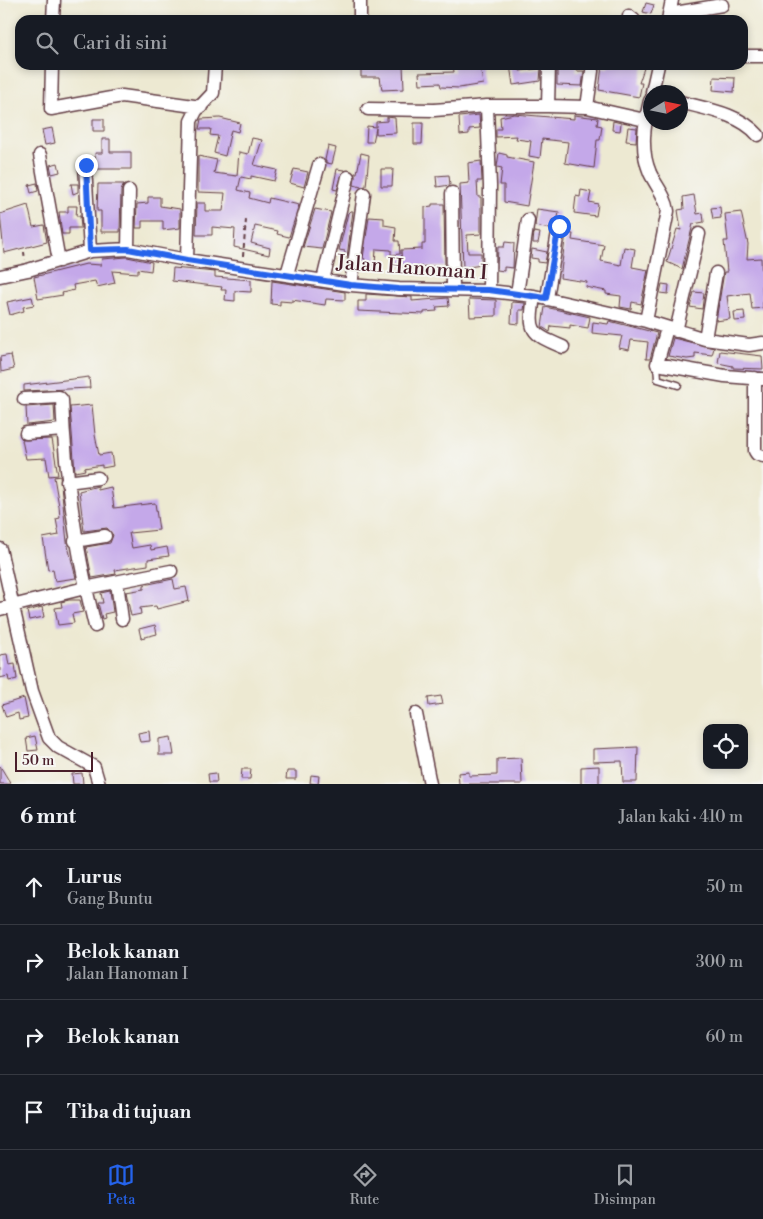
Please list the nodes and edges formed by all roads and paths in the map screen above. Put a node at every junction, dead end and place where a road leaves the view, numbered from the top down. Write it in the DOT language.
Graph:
graph roads {
  1 [pos="54,0"];
  2 [pos="360,0"];
  3 [pos="672,0"];
  4 [pos="722,4"];
  5 [pos="53,15"];
  6 [pos="360,15"];
  7 [pos="669,15"];
  8 [pos="677,15"];
  9 [pos="748,56"];
  10 [pos="763,56"];
  11 [pos="52,70"];
  12 [pos="215,70"];
  13 [pos="549,70"];
  14 [pos="657,70"];
  15 [pos="592,71"];
  16 [pos="655,85"];
  17 [pos="688,104"];
  18 [pos="487,106"];
  19 [pos="548,106"];
  20 [pos="201,107"];
  21 [pos="587,108"];
  22 [pos="368,109"];
  23 [pos="643,120"];
  24 [pos="645,130"];
  25 [pos="758,136"];
  26 [pos="40,155"];
  27 [pos="86,165"];
  28 [pos="319,166"];
  29 [pos="348,178"];
  30 [pos="129,192"];
  31 [pos="452,193"];
  32 [pos="364,194"];
  33 [pos="246,220"];
  34 [pos="528,220"];
  35 [pos="559,226"];
  36 [pos="699,234"];
  37 [pos="128,249"];
  38 [pos="90,250"];
  39 [pos="187,260"];
  40 [pos="59,261"];
  41 [pos="242,268"];
  42 [pos="716,273"];
  43 [pos="287,274"];
  44 [pos="0,276"];
  45 [pos="323,280"];
  46 [pos="351,285"];
  47 [pos="453,288"];
  48 [pos="489,290"];
  49 [pos="518,294"];
  50 [pos="540,297"];
  51 [pos="646,321"];
  52 [pos="671,330"];
  53 [pos="705,339"];
  54 [pos="763,343"];
  55 [pos="563,347"];
  56 [pos="657,364"];
  57 [pos="759,379"];
  58 [pos="678,385"];
  59 [pos="24,399"];
  60 [pos="63,430"];
  61 [pos="26,433"];
  62 [pos="763,456"];
  63 [pos="98,478"];
  64 [pos="67,482"];
  65 [pos="105,536"];
  66 [pos="76,541"];
  67 [pos="0,549"];
  68 [pos="171,571"];
  69 [pos="117,582"];
  70 [pos="85,588"];
  71 [pos="13,605"];
  72 [pos="0,609"];
  73 [pos="122,619"];
  74 [pos="95,626"];
  75 [pos="416,714"];
  76 [pos="99,784"];
  77 [pos="430,784"];
  1 -- 5 [label="street"];
  2 -- 6 [label="street"];
  3 -- 7 [label="street"];
  4 -- 8 [label="street"];
  9 -- 10 [label="street"];
  11 -- 20 [label="street"];
  12 -- 20 [label="street"];
  13 -- 19 [label="street"];
  14 -- 16 [label="street"];
  15 -- 21 [label="street"];
  17 -- 25 [label="street"];
  18 -- 19 [label="street"];
  18 -- 22 [label="street"];
  18 -- 48 [label="street"];
  19 -- 21 [label="street"];
  20 -- 39 [label="street"];
  21 -- 23 [label="street"];
  24 -- 51 [label="street"];
  26 -- 40 [label="street"];
  27 -- 38 [label="street"];
  28 -- 43 [label="street"];
  29 -- 45 [label="street"];
  30 -- 37 [label="street"];
  31 -- 47 [label="street"];
  32 -- 46 [label="street"];
  33 -- 41 [label="path"];
  34 -- 49 [label="street"];
  35 -- 50 [label="street"];
  36 -- 52 [label="street"];
  37 -- 38 [label="street, Jalan Hanoman I"];
  37 -- 39 [label="street, Jalan Hanoman I"];
  38 -- 40 [label="street, Jalan Hanoman I"];
  39 -- 41 [label="street, Jalan Hanoman I"];
  40 -- 44 [label="street, Jalan Hanoman I"];
  41 -- 43 [label="street, Jalan Hanoman I"];
  42 -- 53 [label="street"];
  43 -- 45 [label="street, Jalan Hanoman I"];
  45 -- 46 [label="street, Jalan Hanoman I"];
  46 -- 47 [label="street, Jalan Hanoman I"];
  47 -- 48 [label="street, Jalan Hanoman I"];
  48 -- 49 [label="street, Jalan Hanoman I"];
  49 -- 50 [label="street, Jalan Hanoman I"];
  50 -- 51 [label="street, Jalan Hanoman I"];
  50 -- 55 [label="street"];
  51 -- 52 [label="street, Jalan Hanoman I"];
  52 -- 53 [label="street, Jalan Hanoman I"];
  52 -- 56 [label="street"];
  53 -- 54 [label="street, Jalan Hanoman I"];
  56 -- 57 [label="street"];
  56 -- 58 [label="lane"];
  57 -- 62 [label="street"];
  59 -- 60 [label="street"];
  60 -- 61 [label="street"];
  60 -- 64 [label="street"];
  63 -- 64 [label="street"];
  64 -- 66 [label="street"];
  65 -- 66 [label="street"];
  66 -- 70 [label="street"];
  67 -- 71 [label="street"];
  68 -- 69 [label="street"];
  69 -- 70 [label="street"];
  69 -- 73 [label="street"];
  70 -- 71 [label="street"];
  70 -- 74 [label="street"];
  71 -- 72 [label="street"];
  71 -- 76 [label="street"];
  75 -- 77 [label="street"];
}
